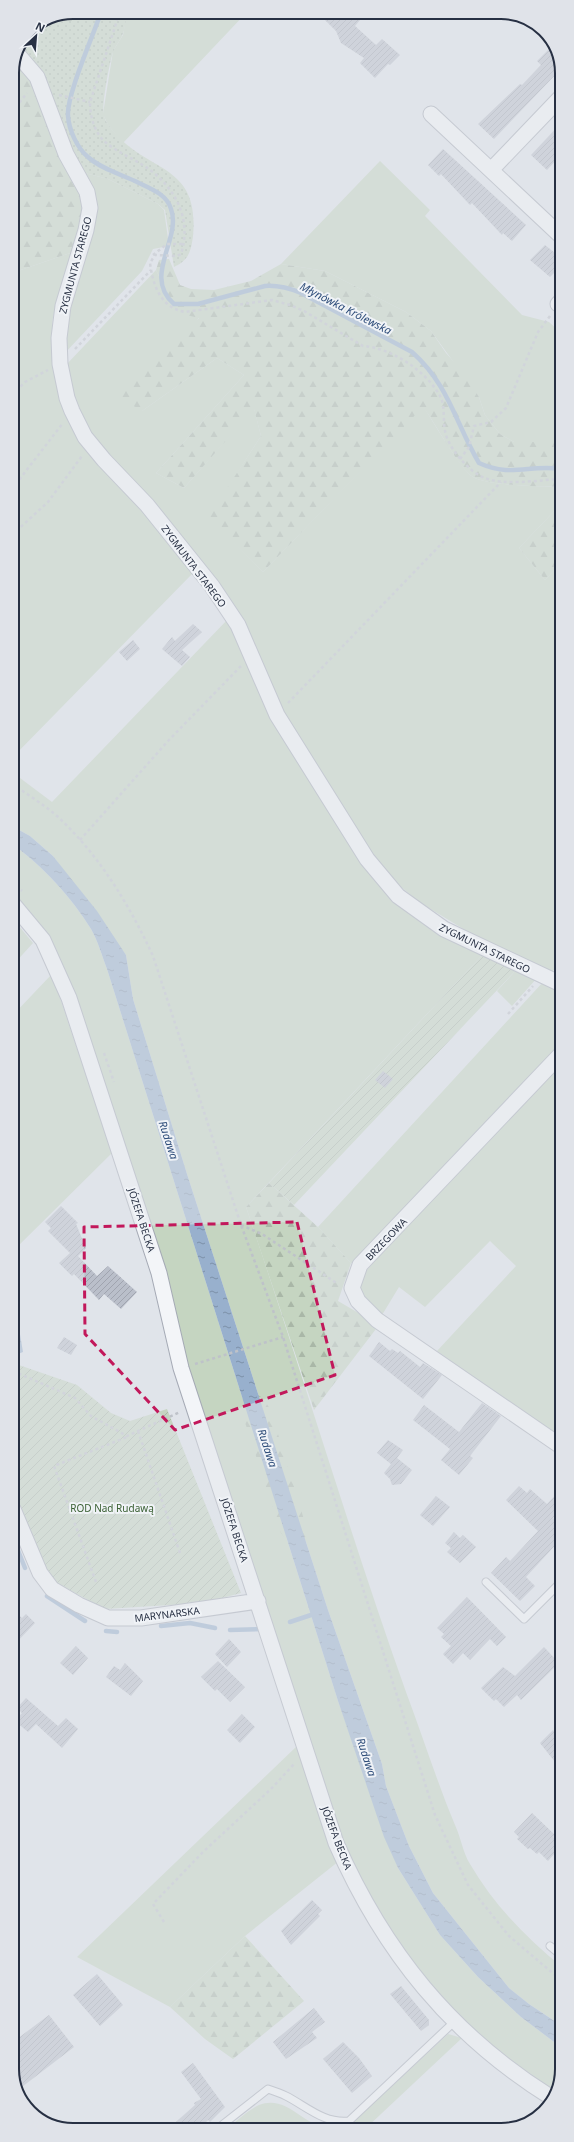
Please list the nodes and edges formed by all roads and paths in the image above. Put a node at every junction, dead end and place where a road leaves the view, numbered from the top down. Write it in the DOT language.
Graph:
graph roads {
  1 [pos="117,19"];
  2 [pos="21,59"];
  3 [pos="37,78"];
  4 [pos="44,93"];
  5 [pos="90,102"];
  6 [pos="555,103"];
  7 [pos="19,105"];
  8 [pos="431,114"];
  9 [pos="492,169"];
  10 [pos="555,230"];
  11 [pos="183,244"];
  12 [pos="152,257"];
  13 [pos="151,270"];
  14 [pos="555,310"];
  15 [pos="60,364"];
  16 [pos="19,388"];
  17 [pos="72,411"];
  18 [pos="90,442"];
  19 [pos="460,459"];
  20 [pos="555,479"];
  21 [pos="19,480"];
  22 [pos="500,482"];
  23 [pos="19,529"];
  24 [pos="252,657"];
  25 [pos="277,715"];
  26 [pos="19,789"];
  27 [pos="80,840"];
  28 [pos="19,912"];
  29 [pos="542,975"];
  30 [pos="555,981"];
  31 [pos="508,1014"];
  32 [pos="555,1060"];
  33 [pos="241,1225"];
  34 [pos="352,1288"];
  35 [pos="282,1337"];
  36 [pos="197,1372"];
  37 [pos="19,1374"];
  38 [pos="194,1406"];
  39 [pos="138,1431"];
  40 [pos="127,1436"];
  41 [pos="555,1443"];
  42 [pos="19,1523"];
  43 [pos="180,1553"];
  44 [pos="96,1582"];
  45 [pos="486,1582"];
  46 [pos="555,1588"];
  47 [pos="258,1601"];
  48 [pos="306,1750"];
  49 [pos="164,1922"];
  50 [pos="550,1946"];
  51 [pos="555,1950"];
  52 [pos="555,1976"];
  53 [pos="454,2022"];
  54 [pos="548,2095"];
  55 [pos="226,2123"];
  1 -- 5 [label="path"];
  2 -- 3 [label="street, ZYGMUNTA STAREGO"];
  3 -- 4 [label="street, ZYGMUNTA STAREGO"];
  3 -- 7 [label="path"];
  4 -- 5 [label="path"];
  4 -- 15 [label="street, ZYGMUNTA STAREGO"];
  5 -- 11 [label="path"];
  6 -- 9 [label="street"];
  8 -- 9 [label="street"];
  9 -- 10 [label="street"];
  11 -- 12 [label="path"];
  11 -- 12 [label="path"];
  12 -- 13 [label="path"];
  13 -- 15 [label="path"];
  13 -- 19 [label="path"];
  14 -- 19 [label="path"];
  15 -- 16 [label="path"];
  15 -- 17 [label="street, ZYGMUNTA STAREGO"];
  17 -- 18 [label="street, ZYGMUNTA STAREGO"];
  17 -- 21 [label="path"];
  18 -- 23 [label="path"];
  18 -- 24 [label="street, ZYGMUNTA STAREGO"];
  19 -- 22 [label="path"];
  20 -- 22 [label="path"];
  22 -- 25 [label="path"];
  24 -- 25 [label="street, ZYGMUNTA STAREGO"];
  24 -- 27 [label="path"];
  25 -- 29 [label="street, ZYGMUNTA STAREGO"];
  26 -- 27 [label="path"];
  27 -- 33 [label="path"];
  28 -- 38 [label="street, JÓZEFA BECKA"];
  29 -- 30 [label="street, ZYGMUNTA STAREGO"];
  29 -- 31 [label="path"];
  32 -- 34 [label="street, BRZEGOWA"];
  33 -- 34 [label="path"];
  33 -- 35 [label="path"];
  34 -- 41 [label="street"];
  35 -- 36 [label="path"];
  35 -- 52 [label="path"];
  37 -- 40 [label="path"];
  38 -- 39 [label="path"];
  38 -- 47 [label="street, JÓZEFA BECKA"];
  39 -- 40 [label="path"];
  39 -- 43 [label="path"];
  40 -- 44 [label="path"];
  42 -- 47 [label="street, MARYNARSKA"];
  45 -- 46 [label="lane"];
  47 -- 48 [label="street, JÓZEFA BECKA"];
  48 -- 49 [label="path"];
  48 -- 53 [label="street, JÓZEFA BECKA"];
  50 -- 51 [label="lane"];
  53 -- 54 [label="street, JÓZEFA BECKA"];
  53 -- 55 [label="lane"];
}
